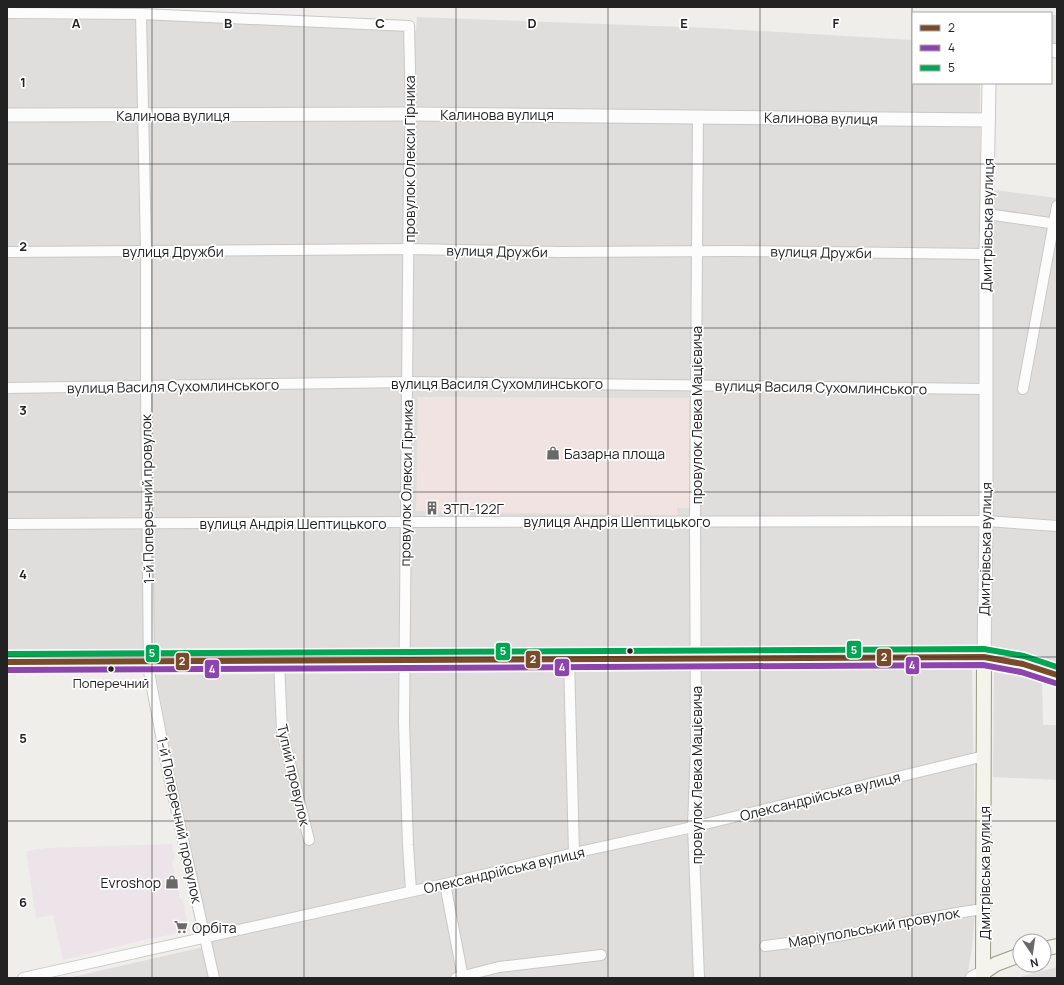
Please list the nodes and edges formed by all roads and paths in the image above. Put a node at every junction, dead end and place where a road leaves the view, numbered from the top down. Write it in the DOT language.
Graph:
graph roads {
  1 [pos="7,13"];
  2 [pos="141,14"];
  3 [pos="989,84"];
  4 [pos="411,114"];
  5 [pos="7,115"];
  6 [pos="144,115"];
  7 [pos="698,116"];
  8 [pos="988,120"];
  9 [pos="1057,206"];
  10 [pos="987,214"];
  11 [pos="1056,223"];
  12 [pos="409,249"];
  13 [pos="146,251"];
  14 [pos="7,252"];
  15 [pos="696,252"];
  16 [pos="986,254"];
  17 [pos="408,382"];
  18 [pos="696,385"];
  19 [pos="146,386"];
  20 [pos="7,388"];
  21 [pos="986,389"];
  22 [pos="1023,389"];
  23 [pos="695,521"];
  24 [pos="986,521"];
  25 [pos="405,522"];
  26 [pos="7,524"];
  27 [pos="147,524"];
  28 [pos="1057,526"];
  29 [pos="984,657"];
  30 [pos="696,659"];
  31 [pos="569,660"];
  32 [pos="279,661"];
  33 [pos="406,661"];
  34 [pos="7,662"];
  35 [pos="149,662"];
  36 [pos="1057,675"];
  37 [pos="984,756"];
  38 [pos="693,827"];
  39 [pos="309,840"];
  40 [pos="574,853"];
  41 [pos="445,884"];
  42 [pos="411,891"];
  43 [pos="984,909"];
  44 [pos="204,937"];
  45 [pos="765,946"];
  46 [pos="601,955"];
  47 [pos="1012,958"];
  48 [pos="980,976"];
  49 [pos="461,977"];
  50 [pos="23,978"];
  51 [pos="214,978"];
  52 [pos="700,978"];
  1 -- 2 [label="street"];
  2 -- 4 [label="street, провулок Олекси Гірника"];
  2 -- 6 [label="street, 1-й Поперечний провулок"];
  3 -- 8 [label="street, Дмитрівська вулиця"];
  4 -- 6 [label="street, Калинова вулиця"];
  4 -- 7 [label="street, Калинова вулиця"];
  4 -- 12 [label="street, провулок Олекси Гірника"];
  5 -- 6 [label="street, Калинова вулиця"];
  6 -- 13 [label="street, 1-й Поперечний провулок"];
  7 -- 8 [label="street, Калинова вулиця"];
  7 -- 15 [label="street, провулок Левка Мацієвича"];
  8 -- 10 [label="street, Дмитрівська вулиця"];
  9 -- 11 [label="street"];
  10 -- 11 [label="street"];
  10 -- 16 [label="street, Дмитрівська вулиця"];
  11 -- 22 [label="street"];
  12 -- 13 [label="street, вулиця Дружби"];
  12 -- 15 [label="street, вулиця Дружби"];
  12 -- 17 [label="street, провулок Олекси Гірника"];
  13 -- 14 [label="street, вулиця Дружби"];
  13 -- 19 [label="street, 1-й Поперечний провулок"];
  15 -- 16 [label="street, вулиця Дружби"];
  15 -- 18 [label="street, провулок Левка Мацієвича"];
  16 -- 21 [label="street, Дмитрівська вулиця"];
  17 -- 18 [label="street, вулиця Василя Сухомлинського"];
  17 -- 19 [label="street, вулиця Василя Сухомлинського"];
  17 -- 25 [label="street, провулок Олекси Гірника"];
  18 -- 21 [label="street, вулиця Василя Сухомлинського"];
  18 -- 23 [label="street, провулок Левка Мацієвича"];
  19 -- 20 [label="street, вулиця Василя Сухомлинського"];
  19 -- 27 [label="street, 1-й Поперечний провулок"];
  21 -- 24 [label="street, Дмитрівська вулиця"];
  23 -- 24 [label="street, вулиця Андрія Шептицького"];
  23 -- 25 [label="street, вулиця Андрія Шептицького"];
  23 -- 30 [label="street, провулок Левка Мацієвича"];
  24 -- 28 [label="street, вулиця Андрія Шептицького"];
  24 -- 29 [label="street, Дмитрівська вулиця"];
  25 -- 27 [label="street, вулиця Андрія Шептицького"];
  25 -- 33 [label="street, провулок Олекси Гірника"];
  26 -- 27 [label="street, вулиця Андрія Шептицького"];
  27 -- 35 [label="street, 1-й Поперечний провулок"];
  29 -- 30 [label="main road"];
  29 -- 36 [label="main road"];
  29 -- 37 [label="main road, Дмитрівська вулиця"];
  30 -- 31 [label="main road"];
  30 -- 38 [label="street, провулок Левка Мацієвича"];
  31 -- 33 [label="main road"];
  31 -- 40 [label="street"];
  32 -- 33 [label="main road"];
  32 -- 35 [label="main road"];
  32 -- 39 [label="street, Тупий провулок"];
  33 -- 42 [label="street, провулок Олекси Гірника"];
  34 -- 35 [label="main road"];
  35 -- 44 [label="street, 1-й Поперечний провулок"];
  37 -- 38 [label="street, Олександрійська вулиця"];
  37 -- 43 [label="main road, Дмитрівська вулиця"];
  38 -- 40 [label="street, Олександрійська вулиця"];
  38 -- 52 [label="street, провулок Левка Мацієвича"];
  40 -- 41 [label="street, Олександрійська вулиця"];
  41 -- 42 [label="street, Олександрійська вулиця"];
  41 -- 49 [label="street"];
  42 -- 44 [label="street, Олександрійська вулиця"];
  43 -- 45 [label="street, Маріупольський провулок"];
  43 -- 48 [label="main road, Дмитрівська вулиця"];
  44 -- 50 [label="street, Олександрійська вулиця"];
  44 -- 51 [label="street, 1-й Поперечний провулок"];
  46 -- 49 [label="street"];
  47 -- 48 [label="main road"];
}
